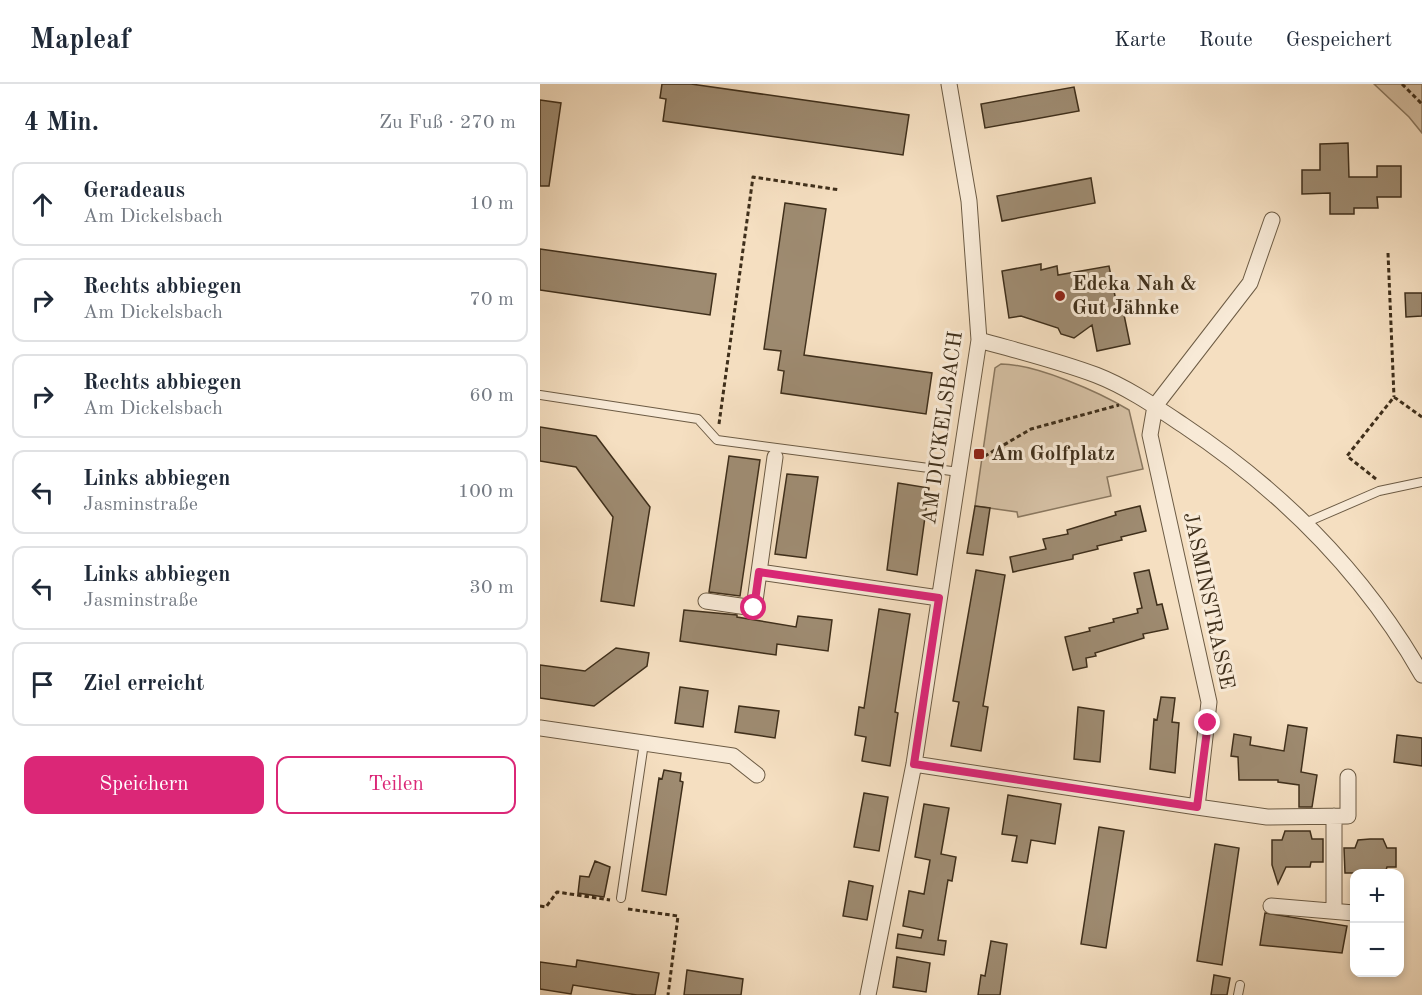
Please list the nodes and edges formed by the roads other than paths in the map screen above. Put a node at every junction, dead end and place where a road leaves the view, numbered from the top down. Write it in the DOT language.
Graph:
graph roads {
  1 [pos="950,84"];
  2 [pos="1272,220"];
  3 [pos="979,340"];
  4 [pos="540,396"];
  5 [pos="1155,406"];
  6 [pos="775,457"];
  7 [pos="959,472"];
  8 [pos="1422,482"];
  9 [pos="1305,523"];
  10 [pos="759,572"];
  11 [pos="939,598"];
  12 [pos="706,601"];
  13 [pos="1422,675"];
  14 [pos="540,728"];
  15 [pos="644,743"];
  16 [pos="914,764"];
  17 [pos="757,775"];
  18 [pos="1348,777"];
  19 [pos="1197,807"];
  20 [pos="1334,816"];
  21 [pos="621,900"];
  22 [pos="1271,906"];
  23 [pos="1334,910"];
  24 [pos="1350,912"];
  25 [pos="1240,985"];
  26 [pos="868,995"];
  27 [pos="1238,995"];
  1 -- 3 [label="street, AM DICKELSBACH"];
  2 -- 5 [label="street"];
  3 -- 5 [label="street"];
  3 -- 7 [label="street, AM DICKELSBACH"];
  4 -- 7 [label="lane"];
  5 -- 9 [label="street"];
  5 -- 19 [label="street, JASMINSTRASSE"];
  6 -- 10 [label="street"];
  7 -- 11 [label="street, AM DICKELSBACH"];
  8 -- 9 [label="lane"];
  9 -- 13 [label="street"];
  10 -- 11 [label="street"];
  10 -- 12 [label="street"];
  11 -- 16 [label="street, AM DICKELSBACH"];
  14 -- 15 [label="street"];
  15 -- 17 [label="street"];
  15 -- 21 [label="lane"];
  16 -- 19 [label="street"];
  16 -- 26 [label="street, AM DICKELSBACH"];
  18 -- 20 [label="street"];
  19 -- 20 [label="street"];
  20 -- 23 [label="street"];
  22 -- 23 [label="street"];
  23 -- 24 [label="street"];
  25 -- 27 [label="lane"];
}
